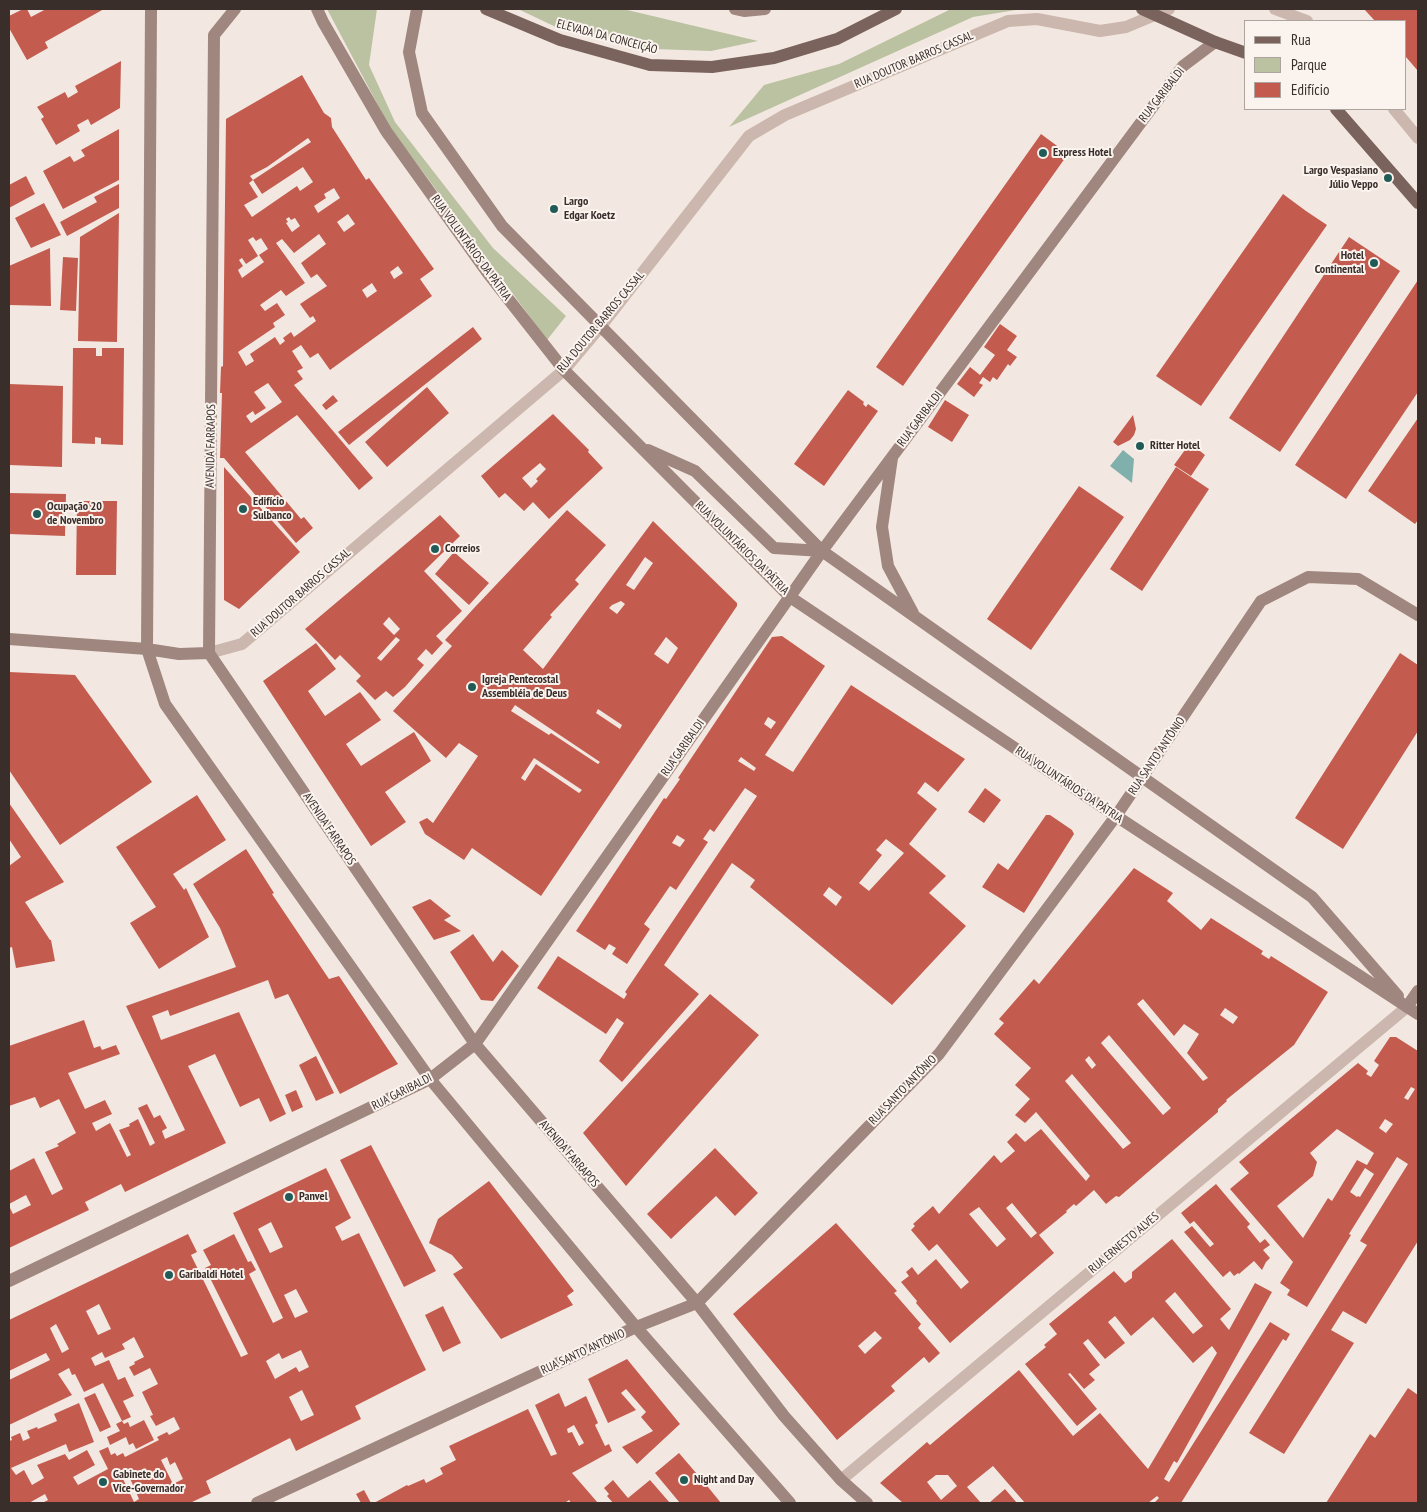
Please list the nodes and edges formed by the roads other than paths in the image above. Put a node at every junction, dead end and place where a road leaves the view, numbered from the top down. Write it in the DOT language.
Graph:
graph roads {
  1 [pos="151,9"];
  2 [pos="235,9"];
  3 [pos="317,9"];
  4 [pos="417,9"];
  5 [pos="486,9"];
  6 [pos="735,9"];
  7 [pos="765,9"];
  8 [pos="896,9"];
  9 [pos="1142,9"];
  10 [pos="1169,9"];
  11 [pos="1275,9"];
  12 [pos="1155,14"];
  13 [pos="1304,20"];
  14 [pos="1215,42"];
  15 [pos="1244,52"];
  16 [pos="1337,110"];
  17 [pos="1395,110"];
  18 [pos="1418,138"];
  19 [pos="1418,203"];
  20 [pos="602,326"];
  21 [pos="564,370"];
  22 [pos="640,447"];
  23 [pos="893,456"];
  24 [pos="822,551"];
  25 [pos="790,597"];
  26 [pos="1418,615"];
  27 [pos="915,617"];
  28 [pos="9,639"];
  29 [pos="147,649"];
  30 [pos="209,653"];
  31 [pos="1143,777"];
  32 [pos="1116,816"];
  33 [pos="1418,991"];
  34 [pos="1413,1011"];
  35 [pos="475,1044"];
  36 [pos="430,1079"];
  37 [pos="9,1281"];
  38 [pos="697,1303"];
  39 [pos="636,1327"];
  40 [pos="841,1480"];
  41 [pos="257,1503"];
  42 [pos="790,1503"];
  43 [pos="867,1503"];
  1 -- 29 [label="main road"];
  2 -- 30 [label="main road, AVENIDA FARRAPOS"];
  3 -- 21 [label="main road, RUA VOLUNTÁRIOS DA PÁTRIA"];
  4 -- 20 [label="main road"];
  5 -- 8 [label="main road, ELEVADA DA CONCEIÇÃO"];
  6 -- 7 [label="main road"];
  9 -- 12 [label="main road"];
  10 -- 12 [label="street, RUA DOUTOR BARROS CASSAL"];
  11 -- 13 [label="street"];
  12 -- 14 [label="main road"];
  12 -- 20 [label="street, RUA DOUTOR BARROS CASSAL"];
  14 -- 15 [label="main road"];
  14 -- 23 [label="main road, RUA GARIBALDI"];
  16 -- 19 [label="main road"];
  17 -- 18 [label="street"];
  20 -- 21 [label="street, RUA DOUTOR BARROS CASSAL"];
  20 -- 24 [label="main road"];
  21 -- 22 [label="main road, RUA VOLUNTÁRIOS DA PÁTRIA"];
  21 -- 30 [label="street, RUA DOUTOR BARROS CASSAL"];
  22 -- 24 [label="main road"];
  22 -- 25 [label="main road, RUA VOLUNTÁRIOS DA PÁTRIA"];
  23 -- 24 [label="main road, RUA GARIBALDI"];
  23 -- 27 [label="main road"];
  24 -- 25 [label="main road, RUA GARIBALDI"];
  24 -- 27 [label="main road"];
  25 -- 32 [label="main road, RUA VOLUNTÁRIOS DA PÁTRIA"];
  25 -- 35 [label="main road, RUA GARIBALDI"];
  26 -- 31 [label="main road, RUA SANTO ANTÔNIO"];
  27 -- 31 [label="main road"];
  28 -- 29 [label="main road, RUA DOUTOR BARROS CASSAL"];
  29 -- 30 [label="main road, RUA DOUTOR BARROS CASSAL"];
  29 -- 36 [label="main road"];
  30 -- 35 [label="main road, AVENIDA FARRAPOS"];
  31 -- 32 [label="main road, RUA SANTO ANTÔNIO"];
  31 -- 34 [label="main road"];
  32 -- 34 [label="main road, RUA VOLUNTÁRIOS DA PÁTRIA"];
  32 -- 38 [label="main road, RUA SANTO ANTÔNIO"];
  33 -- 34 [label="main road"];
  34 -- 40 [label="street, RUA ERNESTO ALVES"];
  35 -- 36 [label="main road, RUA GARIBALDI"];
  35 -- 38 [label="main road, AVENIDA FARRAPOS"];
  36 -- 37 [label="main road, RUA GARIBALDI"];
  36 -- 39 [label="main road"];
  38 -- 39 [label="main road, RUA SANTO ANTÔNIO"];
  38 -- 40 [label="main road, AVENIDA FARRAPOS"];
  39 -- 41 [label="main road, RUA SANTO ANTÔNIO"];
  39 -- 42 [label="main road"];
  40 -- 43 [label="main road, AVENIDA FARRAPOS"];
}
